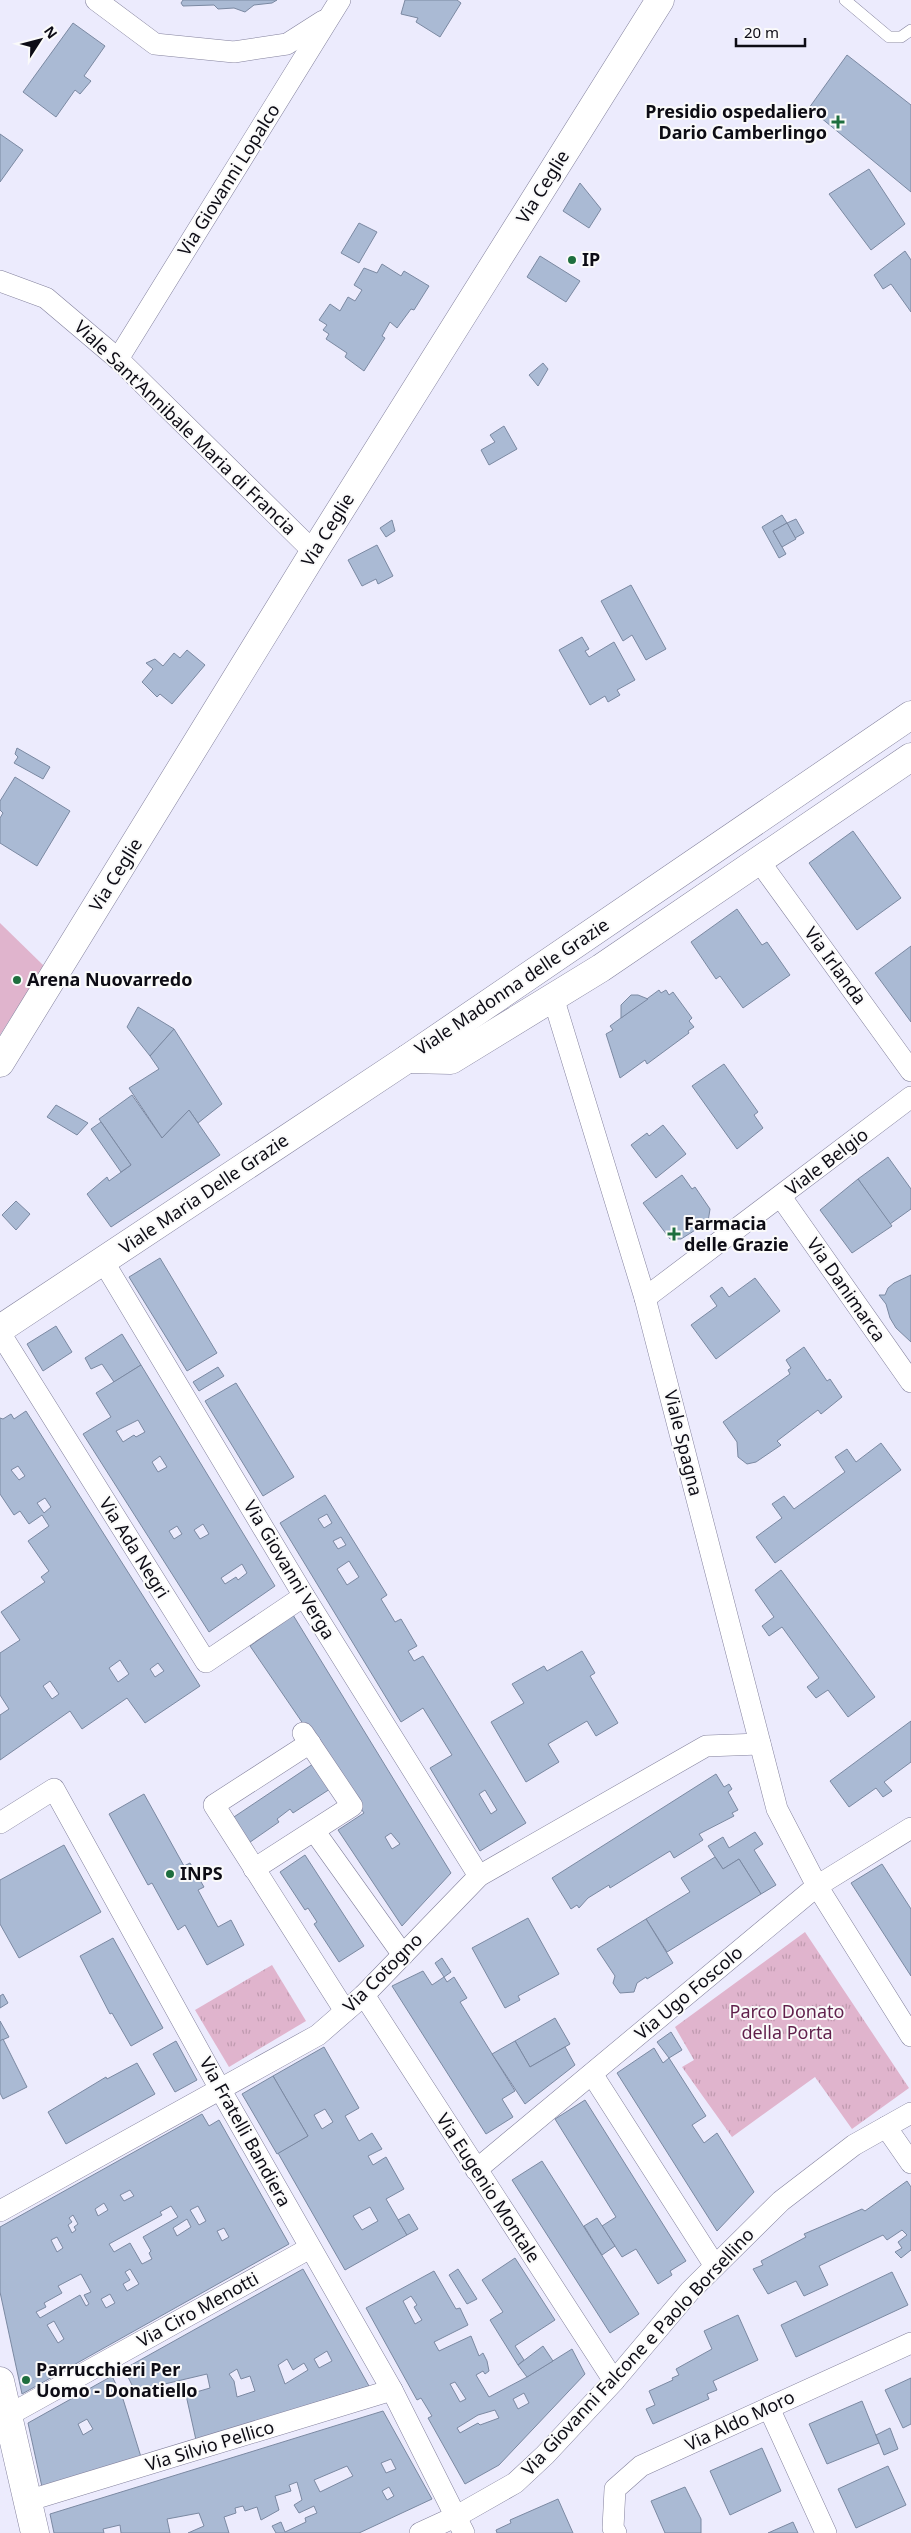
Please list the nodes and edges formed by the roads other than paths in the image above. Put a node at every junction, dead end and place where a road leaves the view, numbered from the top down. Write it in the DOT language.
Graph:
graph roads {
  1 [pos="96,0"];
  2 [pos="660,0"];
  3 [pos="845,0"];
  4 [pos="335,8"];
  5 [pos="911,30"];
  6 [pos="0,281"];
  7 [pos="118,359"];
  8 [pos="314,552"];
  9 [pos="911,715"];
  10 [pos="911,757"];
  11 [pos="759,861"];
  12 [pos="554,997"];
  13 [pos="407,1059"];
  14 [pos="0,1063"];
  15 [pos="911,1071"];
  16 [pos="911,1097"];
  17 [pos="780,1197"];
  18 [pos="103,1261"];
  19 [pos="645,1298"];
  20 [pos="0,1331"];
  21 [pos="911,1382"];
  22 [pos="304,1596"];
  23 [pos="760,1744"];
  24 [pos="0,1823"];
  25 [pos="911,1828"];
  26 [pos="315,1832"];
  27 [pos="254,1869"];
  28 [pos="479,1876"];
  29 [pos="817,1886"];
  30 [pos="403,1955"];
  31 [pos="364,1995"];
  32 [pos="345,2011"];
  33 [pos="911,2036"];
  34 [pos="592,2074"];
  35 [pos="220,2089"];
  36 [pos="911,2113"];
  37 [pos="886,2127"];
  38 [pos="911,2162"];
  39 [pos="476,2170"];
  40 [pos="0,2212"];
  41 [pos="310,2248"];
  42 [pos="715,2266"];
  43 [pos="911,2343"];
  44 [pos="0,2381"];
  45 [pos="614,2381"];
  46 [pos="392,2390"];
  47 [pos="769,2408"];
  48 [pos="8,2416"];
  49 [pos="27,2501"];
  50 [pos="461,2524"];
  51 [pos="35,2533"];
  52 [pos="420,2533"];
  53 [pos="616,2533"];
  54 [pos="826,2533"];
  1 -- 4 [label="street"];
  2 -- 8 [label="street, Via Ceglie"];
  3 -- 5 [label="lane"];
  4 -- 7 [label="street, Via Giovanni Lopalco"];
  6 -- 7 [label="street, Viale Sant'Annibale Maria di Francia"];
  7 -- 8 [label="street, Viale Sant'Annibale Maria di Francia"];
  8 -- 14 [label="street, Via Ceglie"];
  9 -- 13 [label="street, Viale Madonna delle Grazie"];
  10 -- 11 [label="street, Viale Madonna delle Grazie"];
  11 -- 12 [label="street, Viale Madonna delle Grazie"];
  11 -- 15 [label="street, Via Irlanda"];
  12 -- 13 [label="street, Viale Madonna delle Grazie"];
  12 -- 19 [label="street, Viale Spagna"];
  13 -- 18 [label="street, Viale Maria Delle Grazie"];
  16 -- 17 [label="street, Viale Belgio"];
  17 -- 19 [label="street, Viale Belgio"];
  17 -- 21 [label="street, Via Danimarca"];
  18 -- 20 [label="street, Viale Maria Delle Grazie"];
  18 -- 22 [label="street, Via Giovanni Verga"];
  19 -- 23 [label="street, Viale Spagna"];
  20 -- 22 [label="street, Via Ada Negri"];
  22 -- 28 [label="street, Via Giovanni Verga"];
  23 -- 28 [label="street, Via Cotogno"];
  23 -- 29 [label="street, Viale Spagna"];
  24 -- 35 [label="street, Via Fratelli Bandiera"];
  25 -- 29 [label="street, Via Ugo Foscolo"];
  26 -- 27 [label="street"];
  26 -- 27 [label="street"];
  26 -- 30 [label="street"];
  27 -- 32 [label="street"];
  28 -- 30 [label="street, Via Cotogno"];
  29 -- 33 [label="street, Viale Spagna"];
  29 -- 34 [label="street, Via Ugo Foscolo"];
  30 -- 31 [label="street, Via Cotogno"];
  31 -- 32 [label="street, Via Cotogno"];
  31 -- 39 [label="street, Via Eugenio Montale"];
  32 -- 35 [label="street, Via Cotogno"];
  34 -- 39 [label="street, Via Ugo Foscolo"];
  34 -- 42 [label="street"];
  35 -- 40 [label="street, Via Cotogno"];
  35 -- 41 [label="street, Via Fratelli Bandiera"];
  36 -- 37 [label="street, Via Giovanni Falcone e Paolo Borsellino"];
  37 -- 38 [label="street"];
  37 -- 42 [label="street, Via Giovanni Falcone e Paolo Borsellino"];
  39 -- 45 [label="street, Via Eugenio Montale"];
  41 -- 46 [label="street, Via Fratelli Bandiera"];
  41 -- 48 [label="street, Via Ciro Menotti"];
  42 -- 45 [label="street, Via Giovanni Falcone e Paolo Borsellino"];
  43 -- 47 [label="street, Via Aldo Moro"];
  44 -- 48 [label="street"];
  45 -- 50 [label="street, Via Giovanni Falcone e Paolo Borsellino"];
  46 -- 49 [label="street, Via Silvio Pellico"];
  46 -- 50 [label="street, Via Fratelli Bandiera"];
  47 -- 53 [label="street, Via Aldo Moro"];
  47 -- 54 [label="street"];
  48 -- 49 [label="street"];
  49 -- 51 [label="street"];
  50 -- 52 [label="street, Via Giovanni Falcone e Paolo Borsellino"];
}
